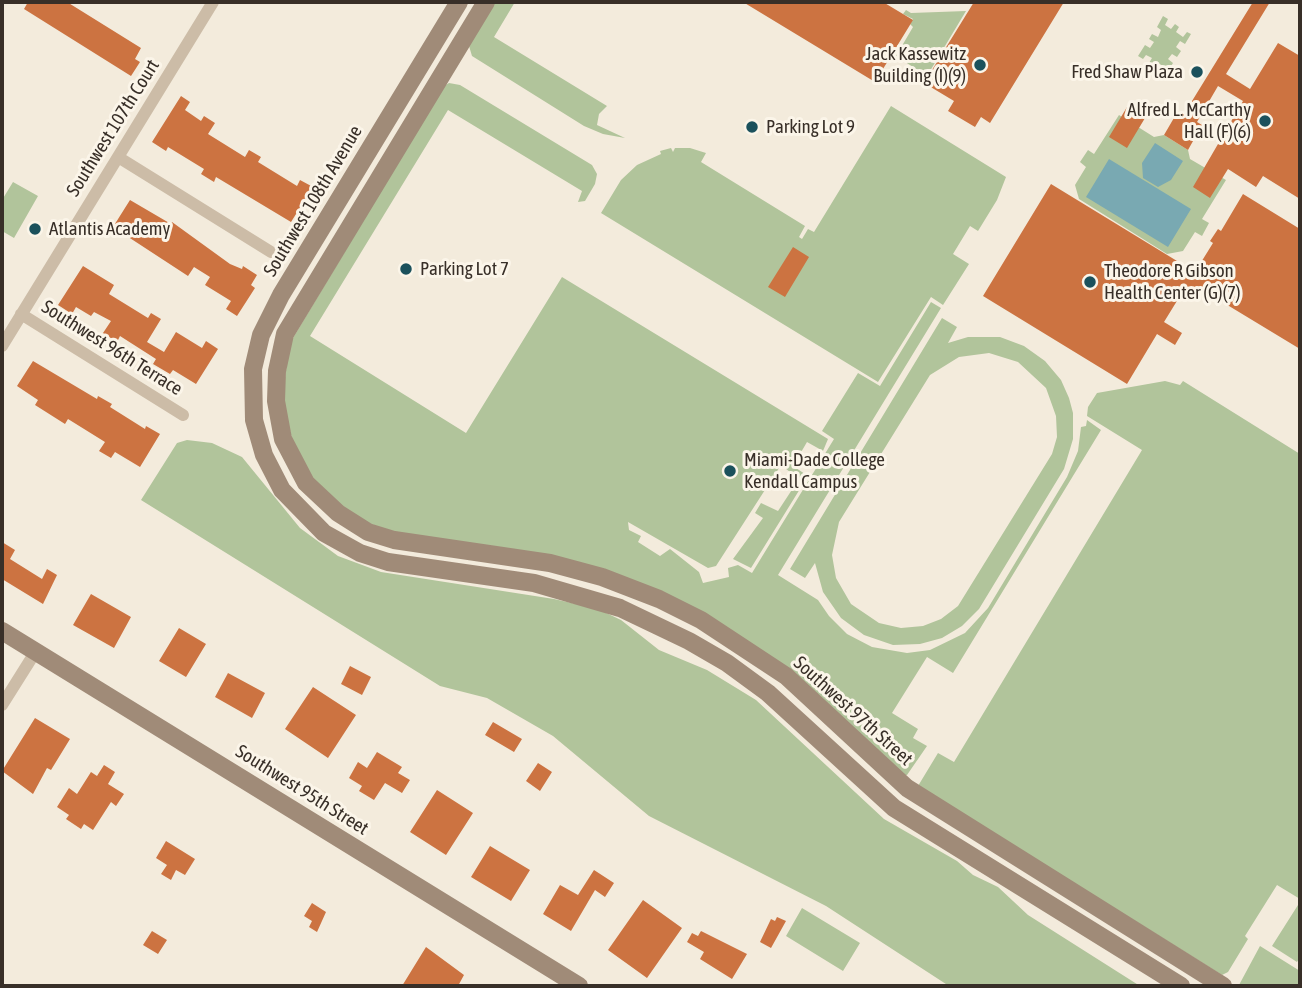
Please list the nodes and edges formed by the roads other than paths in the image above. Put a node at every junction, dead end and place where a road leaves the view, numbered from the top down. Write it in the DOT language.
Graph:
graph roads {
  1 [pos="213,2"];
  2 [pos="459,2"];
  3 [pos="486,2"];
  4 [pos="118,157"];
  5 [pos="271,252"];
  6 [pos="21,314"];
  7 [pos="2,346"];
  8 [pos="183,415"];
  9 [pos="594,575"];
  10 [pos="534,583"];
  11 [pos="2,631"];
  12 [pos="36,652"];
  13 [pos="2,705"];
  14 [pos="835,752"];
  15 [pos="907,788"];
  16 [pos="1210,984"];
  17 [pos="579,986"];
  18 [pos="1181,986"];
  1 -- 4 [label="street, Southwest 107th Court"];
  2 -- 10 [label="street, Southwest 108th Avenue"];
  3 -- 9 [label="street, Southwest 97th Street"];
  4 -- 5 [label="street"];
  4 -- 6 [label="street, Southwest 107th Court"];
  6 -- 7 [label="street, Southwest 107th Court"];
  6 -- 8 [label="street, Southwest 96th Terrace"];
  9 -- 10 [label="street"];
  9 -- 15 [label="street, Southwest 97th Street"];
  10 -- 14 [label="street"];
  11 -- 12 [label="street, Southwest 95th Street"];
  12 -- 13 [label="street"];
  12 -- 17 [label="street, Southwest 95th Street"];
  14 -- 15 [label="street"];
  14 -- 18 [label="street"];
  15 -- 16 [label="street, Southwest 97th Street"];
}
